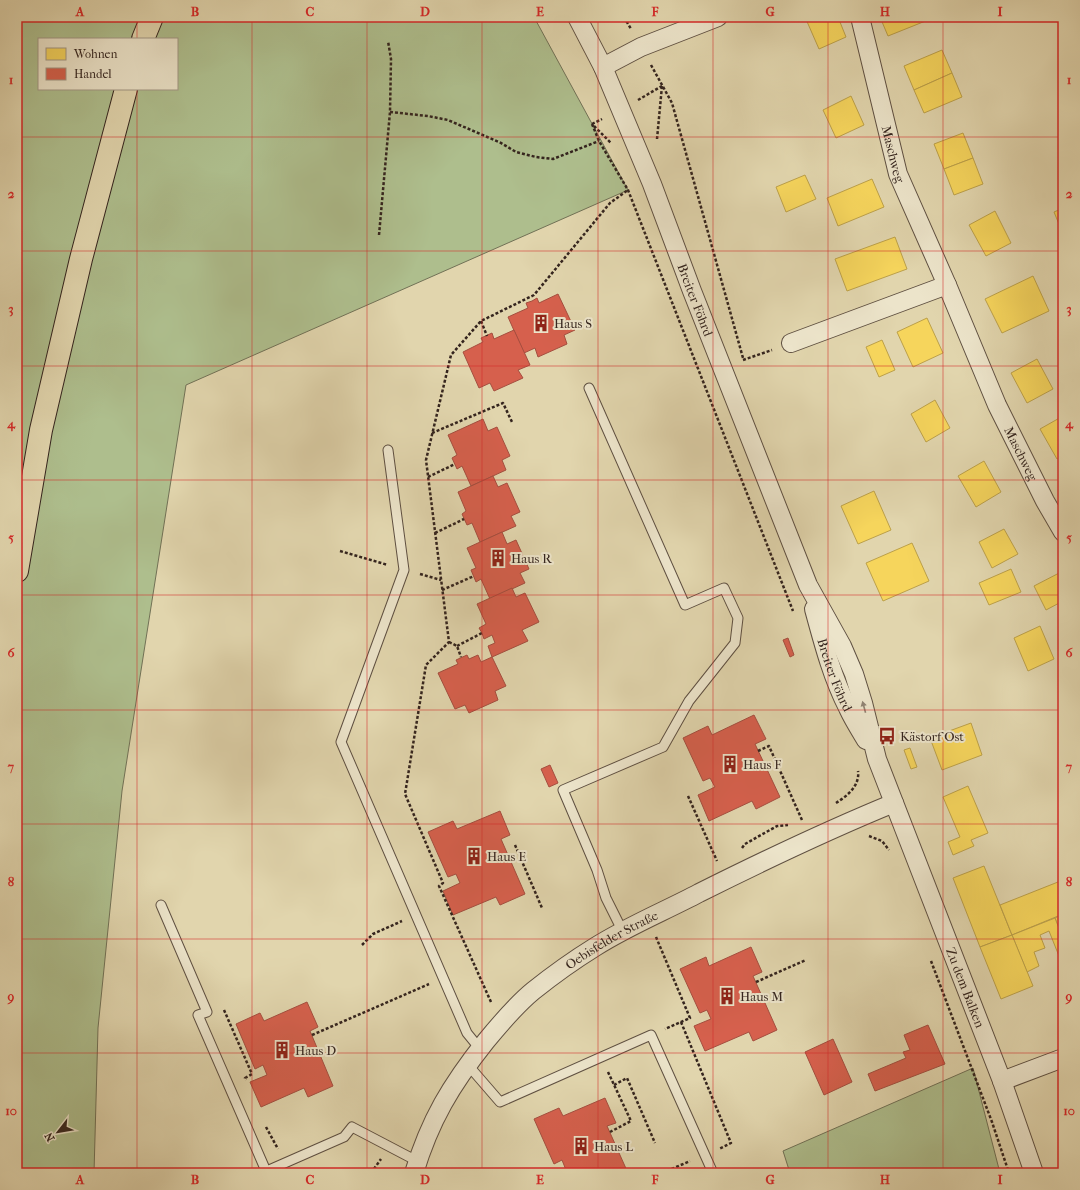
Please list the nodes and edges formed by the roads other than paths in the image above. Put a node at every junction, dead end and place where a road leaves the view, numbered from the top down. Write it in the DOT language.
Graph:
graph roads {
  1 [pos="152,17"];
  2 [pos="577,17"];
  3 [pos="718,17"];
  4 [pos="860,17"];
  5 [pos="143,38"];
  6 [pos="603,67"];
  7 [pos="126,90"];
  8 [pos="947,285"];
  9 [pos="792,343"];
  10 [pos="589,388"];
  11 [pos="388,450"];
  12 [pos="1063,532"];
  13 [pos="17,571"];
  14 [pos="894,803"];
  15 [pos="161,905"];
  16 [pos="623,932"];
  17 [pos="480,1049"];
  18 [pos="1063,1058"];
  19 [pos="468,1064"];
  20 [pos="1002,1081"];
  21 [pos="415,1167"];
  22 [pos="264,1172"];
  23 [pos="713,1173"];
  24 [pos="1034,1173"];
  1 -- 5 [label="main road"];
  2 -- 6 [label="street, Breiter Föhrd"];
  3 -- 6 [label="street"];
  4 -- 8 [label="street, Maschweg"];
  6 -- 14 [label="street, Breiter Föhrd"];
  7 -- 13 [label="main road"];
  8 -- 9 [label="street"];
  8 -- 12 [label="street, Maschweg"];
  10 -- 16 [label="lane"];
  11 -- 17 [label="lane"];
  14 -- 16 [label="street, Oebisfelder Straße"];
  14 -- 20 [label="street, Zu dem Balken"];
  15 -- 22 [label="lane"];
  16 -- 17 [label="street, Oebisfelder Straße"];
  17 -- 19 [label="street, Oebisfelder Straße"];
  18 -- 20 [label="street"];
  19 -- 21 [label="street, Oebisfelder Straße"];
  19 -- 23 [label="lane"];
  20 -- 24 [label="street, Zu dem Balken"];
  21 -- 22 [label="lane"];
}
